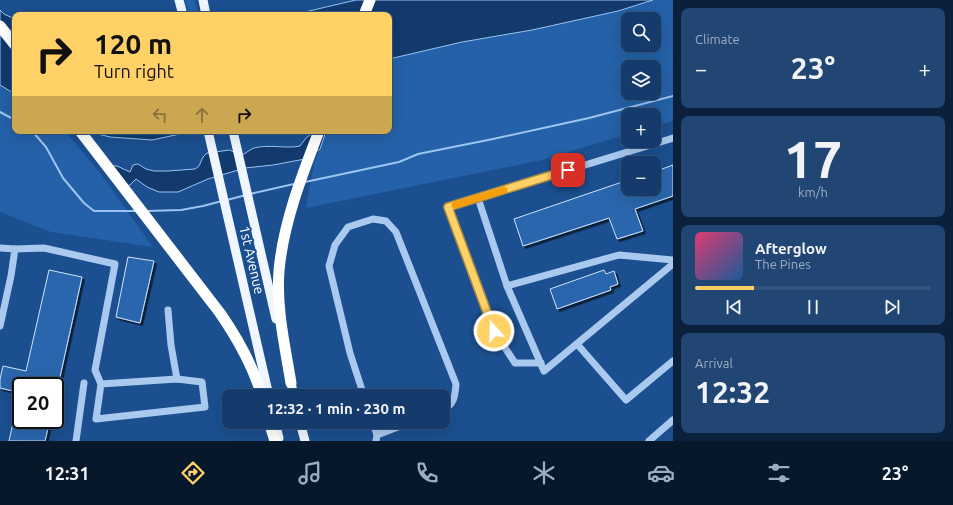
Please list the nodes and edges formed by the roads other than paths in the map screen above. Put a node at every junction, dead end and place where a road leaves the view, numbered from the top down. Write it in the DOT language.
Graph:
graph roads {
  1 [pos="179,0"];
  2 [pos="203,0"];
  3 [pos="366,0"];
  4 [pos="370,0"];
  5 [pos="181,12"];
  6 [pos="205,12"];
  7 [pos="364,12"];
  8 [pos="364,12"];
  9 [pos="0,26"];
  10 [pos="12,41"];
  11 [pos="82,134"];
  12 [pos="209,134"];
  13 [pos="234,134"];
  14 [pos="318,134"];
  15 [pos="673,138"];
  16 [pos="478,198"];
  17 [pos="0,248"];
  18 [pos="15,249"];
  19 [pos="673,260"];
  20 [pos="673,264"];
  21 [pos="507,286"];
  22 [pos="168,310"];
  23 [pos="0,326"];
  24 [pos="577,344"];
  25 [pos="673,360"];
  26 [pos="541,363"];
  27 [pos="177,379"];
  28 [pos="84,383"];
  29 [pos="291,383"];
  30 [pos="102,384"];
  31 [pos="260,389"];
  32 [pos="267,389"];
  33 [pos="292,389"];
  34 [pos="362,389"];
  35 [pos="450,404"];
  36 [pos="673,420"];
  37 [pos="271,429"];
  38 [pos="277,429"];
  39 [pos="302,429"];
  40 [pos="396,429"];
  41 [pos="376,438"];
  42 [pos="76,441"];
  43 [pos="275,441"];
  44 [pos="280,441"];
  45 [pos="305,441"];
  46 [pos="649,441"];
  1 -- 5 [label="main road"];
  2 -- 6 [label="main road"];
  3 -- 7 [label="highway"];
  4 -- 8 [label="highway"];
  9 -- 10 [label="highway"];
  11 -- 31 [label="highway"];
  12 -- 32 [label="main road, 1st Avenue"];
  13 -- 29 [label="main road, 1st Avenue"];
  14 -- 29 [label="highway"];
  15 -- 16 [label="lane"];
  16 -- 21 [label="lane"];
  16 -- 26 [label="lane"];
  17 -- 18 [label="lane"];
  18 -- 23 [label="lane"];
  18 -- 30 [label="lane"];
  19 -- 21 [label="lane"];
  20 -- 24 [label="lane"];
  21 -- 26 [label="lane"];
  22 -- 27 [label="lane"];
  24 -- 25 [label="lane"];
  24 -- 26 [label="lane"];
  27 -- 30 [label="lane"];
  27 -- 30 [label="lane"];
  28 -- 42 [label="lane"];
  29 -- 33 [label="main road, 1st Avenue"];
  34 -- 35 [label="lane"];
  36 -- 46 [label="lane"];
  37 -- 43 [label="highway"];
  38 -- 44 [label="main road"];
  39 -- 45 [label="main road"];
  40 -- 41 [label="lane"];
}
